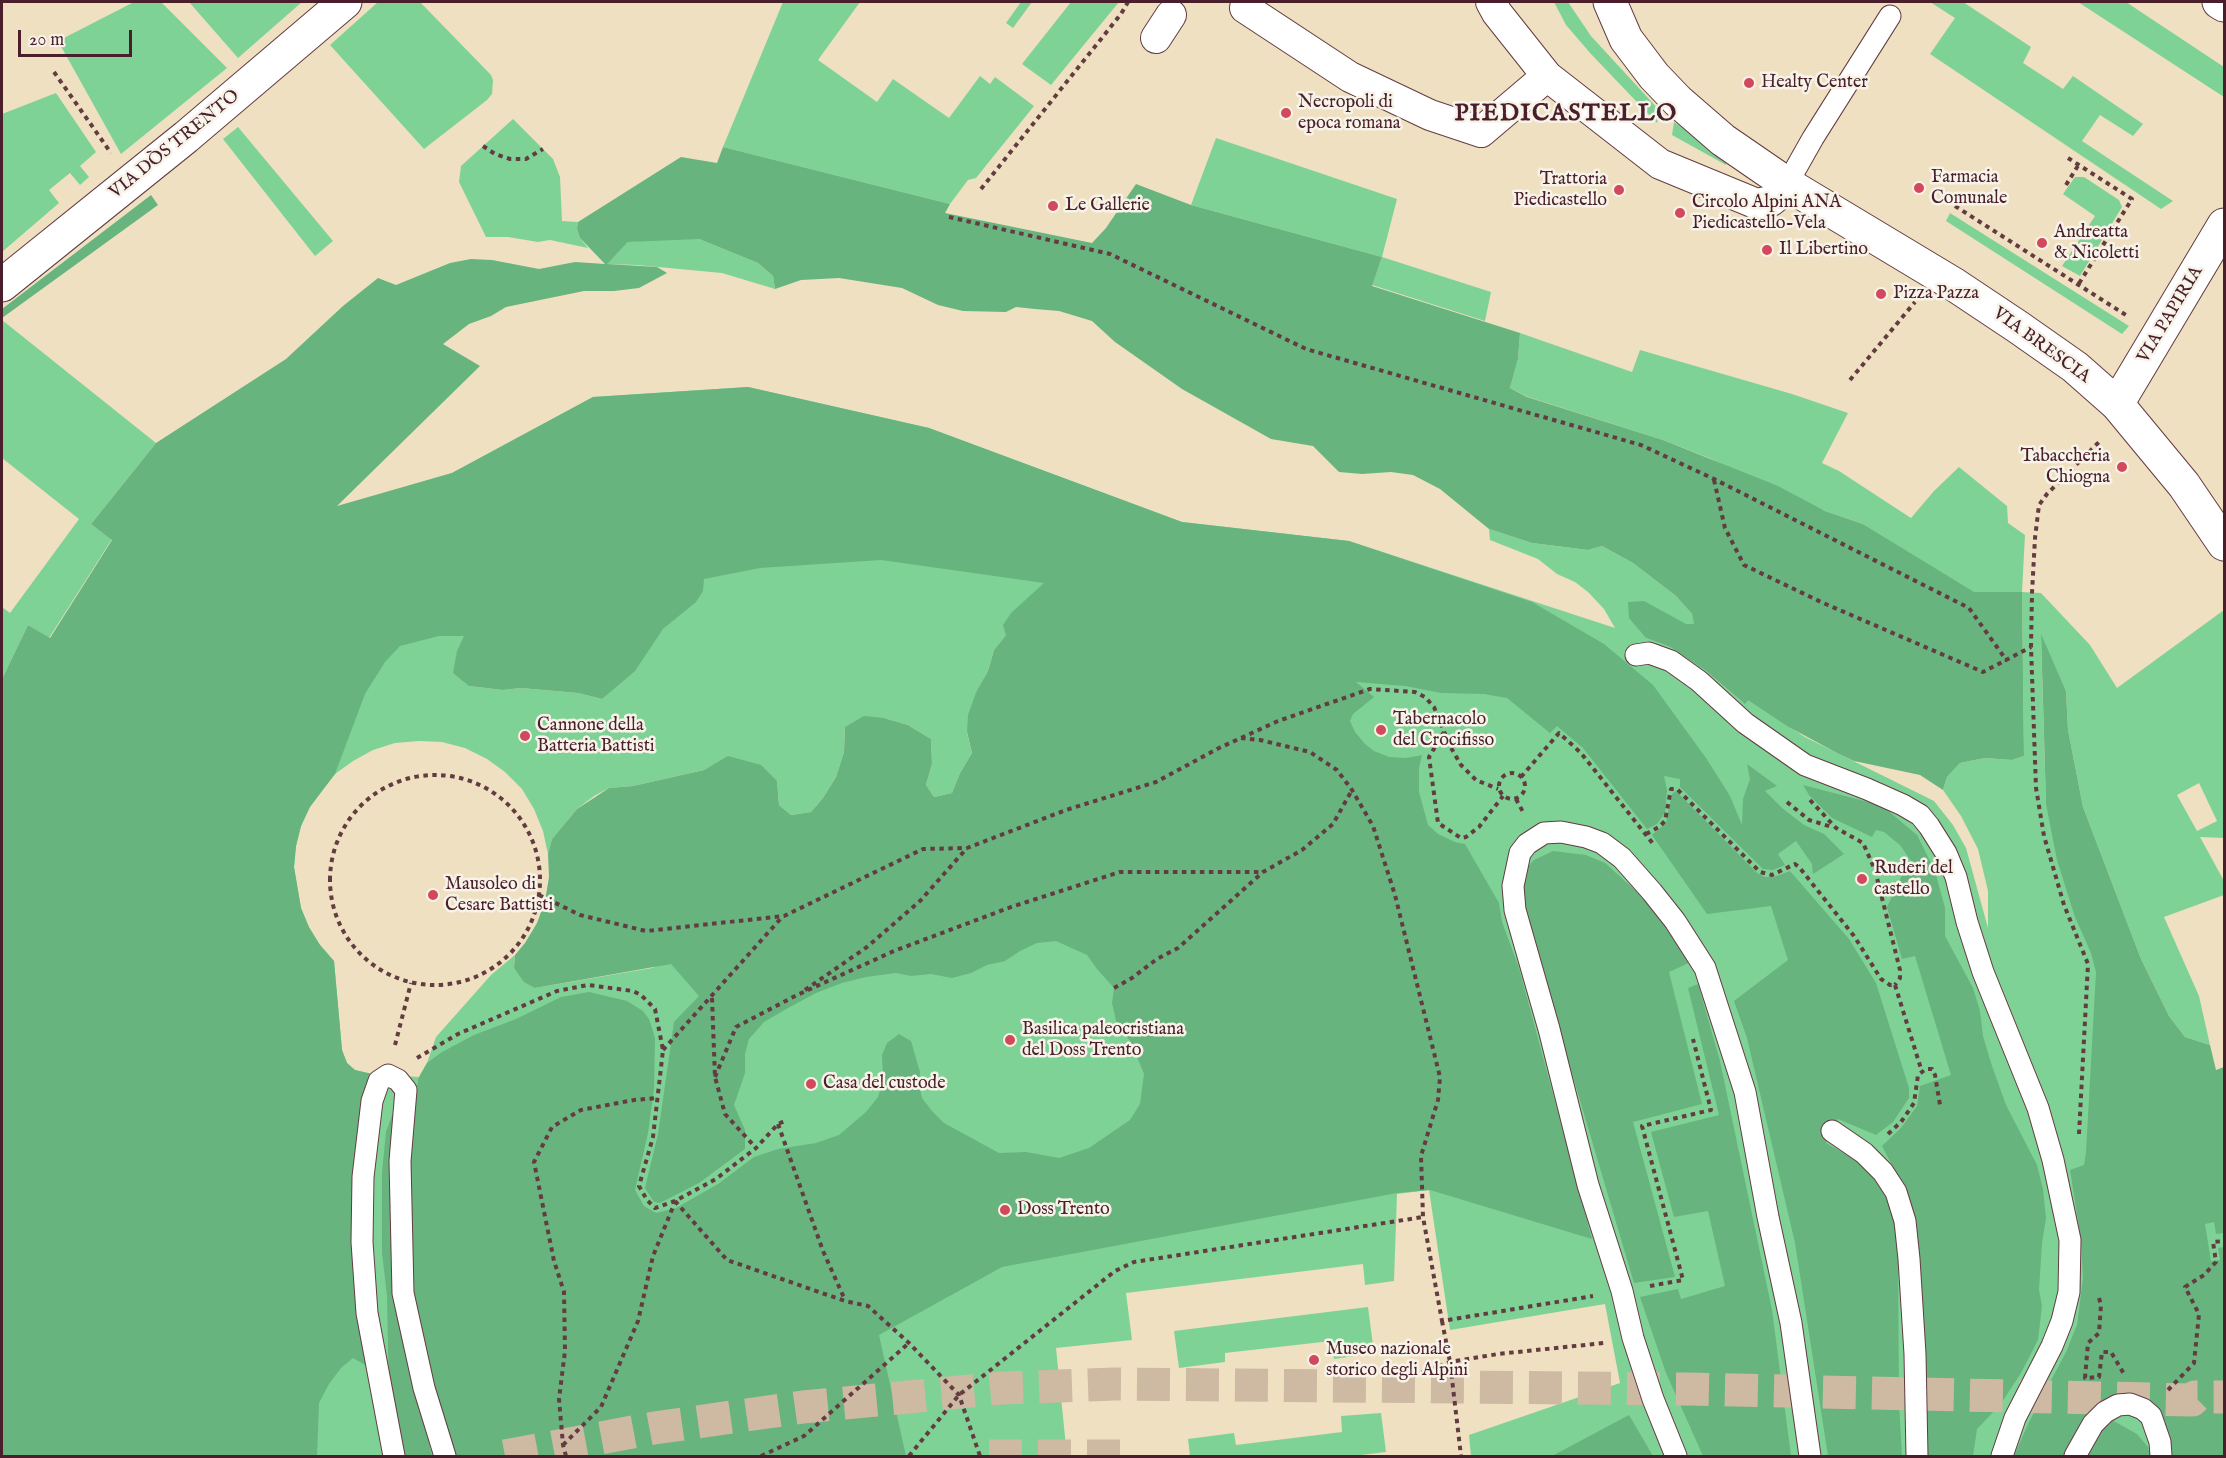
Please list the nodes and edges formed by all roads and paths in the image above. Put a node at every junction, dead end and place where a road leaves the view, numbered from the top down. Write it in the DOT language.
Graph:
graph roads {
  1 [pos="345,2"];
  2 [pos="1128,2"];
  3 [pos="1491,2"];
  4 [pos="1610,2"];
  5 [pos="2219,2"];
  6 [pos="1241,5"];
  7 [pos="2224,5"];
  8 [pos="1890,16"];
  9 [pos="54,72"];
  10 [pos="1547,76"];
  11 [pos="483,146"];
  12 [pos="543,149"];
  13 [pos="111,154"];
  14 [pos="2068,158"];
  15 [pos="2079,164"];
  16 [pos="1787,184"];
  17 [pos="2066,185"];
  18 [pos="981,189"];
  19 [pos="1955,206"];
  20 [pos="949,218"];
  21 [pos="2224,225"];
  22 [pos="2,285"];
  23 [pos="2078,285"];
  24 [pos="1918,299"];
  25 [pos="2125,315"];
  26 [pos="1850,380"];
  27 [pos="2117,404"];
  28 [pos="2105,435"];
  29 [pos="1714,479"];
  30 [pos="2224,544"];
  31 [pos="2031,647"];
  32 [pos="1636,655"];
  33 [pos="2007,661"];
  34 [pos="1445,731"];
  35 [pos="1241,738"];
  36 [pos="1521,777"];
  37 [pos="1498,789"];
  38 [pos="1353,790"];
  39 [pos="1805,795"];
  40 [pos="1503,796"];
  41 [pos="1787,802"];
  42 [pos="1836,828"];
  43 [pos="967,848"];
  44 [pos="1263,872"];
  45 [pos="539,895"];
  46 [pos="784,916"];
  47 [pos="411,983"];
  48 [pos="1895,985"];
  49 [pos="1114,988"];
  50 [pos="797,995"];
  51 [pos="712,997"];
  52 [pos="663,1050"];
  53 [pos="1700,1064"];
  54 [pos="1922,1072"];
  55 [pos="388,1075"];
  56 [pos="715,1077"];
  57 [pos="658,1098"];
  58 [pos="1941,1105"];
  59 [pos="787,1120"];
  60 [pos="778,1124"];
  61 [pos="1832,1131"];
  62 [pos="1884,1138"];
  63 [pos="2078,1143"];
  64 [pos="756,1148"];
  65 [pos="675,1201"];
  66 [pos="1423,1217"];
  67 [pos="2224,1241"];
  68 [pos="1622,1291"];
  69 [pos="845,1301"];
  70 [pos="1442,1321"];
  71 [pos="909,1343"];
  72 [pos="1592,1345"];
  73 [pos="1449,1362"];
  74 [pos="1406,1379"];
  75 [pos="959,1395"];
  76 [pos="2143,1409"];
  77 [pos="563,1445"];
  78 [pos="394,1456"];
  79 [pos="445,1456"];
  80 [pos="566,1456"];
  81 [pos="761,1456"];
  82 [pos="909,1456"];
  83 [pos="980,1456"];
  84 [pos="1461,1456"];
  85 [pos="1676,1456"];
  86 [pos="1810,1456"];
  87 [pos="1917,1456"];
  88 [pos="2002,1456"];
  89 [pos="2075,1456"];
  90 [pos="2161,1456"];
  1 -- 22 [label="street, VIA DÒS TRENTO"];
  2 -- 18 [label="path"];
  3 -- 10 [label="street"];
  4 -- 16 [label="street, VIA BRESCIA"];
  5 -- 7 [label="street"];
  6 -- 10 [label="street"];
  8 -- 16 [label="lane"];
  9 -- 13 [label="path"];
  10 -- 16 [label="street"];
  11 -- 12 [label="path"];
  14 -- 15 [label="path"];
  15 -- 17 [label="path"];
  15 -- 23 [label="path"];
  16 -- 27 [label="street, VIA BRESCIA"];
  19 -- 23 [label="path"];
  20 -- 29 [label="path"];
  21 -- 27 [label="street, VIA PAPIRIA"];
  23 -- 25 [label="path"];
  24 -- 26 [label="path"];
  27 -- 30 [label="street, VIA BRESCIA"];
  28 -- 31 [label="path"];
  29 -- 33 [label="path"];
  29 -- 33 [label="path"];
  31 -- 33 [label="path"];
  31 -- 63 [label="path"];
  32 -- 88 [label="lane"];
  34 -- 35 [label="path"];
  34 -- 37 [label="path"];
  34 -- 40 [label="path"];
  35 -- 38 [label="path"];
  35 -- 43 [label="path"];
  36 -- 37 [label="path"];
  36 -- 40 [label="path"];
  36 -- 48 [label="path"];
  37 -- 40 [label="path"];
  38 -- 44 [label="path"];
  38 -- 66 [label="path"];
  39 -- 42 [label="path"];
  41 -- 42 [label="path"];
  42 -- 48 [label="path"];
  43 -- 46 [label="path"];
  43 -- 50 [label="path"];
  44 -- 49 [label="path"];
  44 -- 50 [label="path"];
  45 -- 46 [label="path"];
  45 -- 47 [label="path"];
  45 -- 47 [label="path"];
  46 -- 51 [label="path"];
  47 -- 55 [label="path"];
  48 -- 54 [label="path"];
  50 -- 56 [label="path"];
  51 -- 52 [label="path"];
  51 -- 56 [label="path"];
  52 -- 55 [label="path"];
  52 -- 57 [label="path"];
  53 -- 68 [label="path"];
  54 -- 58 [label="path"];
  54 -- 62 [label="path"];
  55 -- 78 [label="lane"];
  55 -- 79 [label="lane"];
  56 -- 64 [label="path"];
  57 -- 65 [label="path"];
  57 -- 77 [label="path"];
  59 -- 60 [label="path"];
  60 -- 64 [label="path"];
  60 -- 69 [label="path"];
  61 -- 87 [label="lane"];
  64 -- 65 [label="path"];
  65 -- 69 [label="path"];
  65 -- 77 [label="path"];
  66 -- 70 [label="path"];
  66 -- 75 [label="path"];
  67 -- 76 [label="path"];
  68 -- 70 [label="path"];
  68 -- 85 [label="lane"];
  68 -- 86 [label="lane"];
  69 -- 71 [label="path"];
  70 -- 73 [label="path"];
  71 -- 75 [label="path"];
  71 -- 81 [label="path"];
  72 -- 73 [label="path"];
  73 -- 74 [label="path"];
  73 -- 84 [label="path"];
  75 -- 82 [label="path"];
  75 -- 83 [label="path"];
  76 -- 89 [label="lane"];
  76 -- 90 [label="lane"];
  77 -- 80 [label="path"];
}
